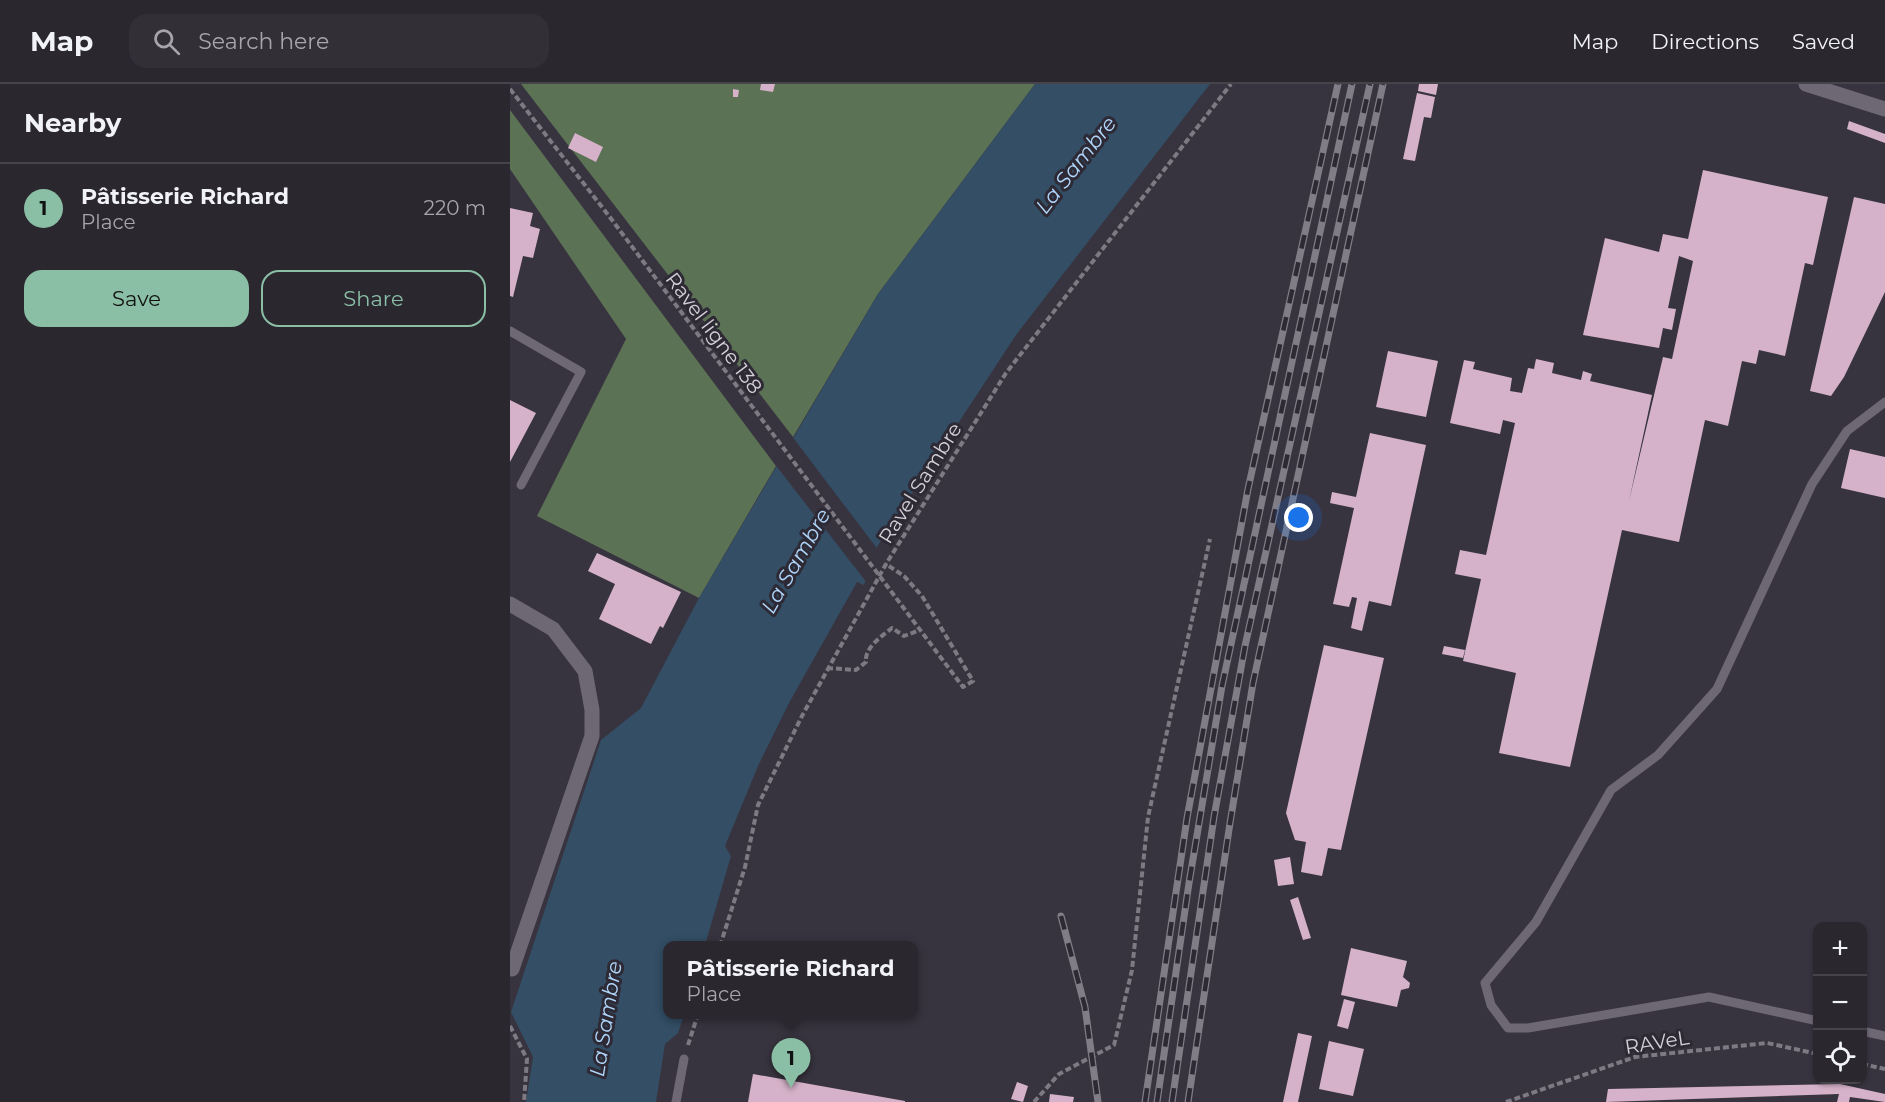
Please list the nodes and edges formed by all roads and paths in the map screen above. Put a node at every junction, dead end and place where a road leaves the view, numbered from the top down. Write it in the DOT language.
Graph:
graph roads {
  1 [pos="1231,84"];
  2 [pos="1806,84"];
  3 [pos="510,89"];
  4 [pos="1885,109"];
  5 [pos="510,331"];
  6 [pos="1885,402"];
  7 [pos="521,485"];
  8 [pos="1210,538"];
  9 [pos="886,564"];
  10 [pos="510,604"];
  11 [pos="920,630"];
  12 [pos="827,668"];
  13 [pos="721,941"];
  14 [pos="512,969"];
  15 [pos="696,1019"];
  16 [pos="1813,1020"];
  17 [pos="510,1026"];
  18 [pos="1867,1032"];
  19 [pos="1885,1036"];
  20 [pos="1813,1053"];
  21 [pos="684,1059"];
  22 [pos="1867,1065"];
  23 [pos="1885,1069"];
  24 [pos="524,1102"];
  25 [pos="676,1102"];
  26 [pos="1034,1102"];
  27 [pos="1506,1102"];
  1 -- 9 [label="path, Ravel Sambre"];
  2 -- 4 [label="street"];
  3 -- 11 [label="path, Ravel ligne 138"];
  5 -- 7 [label="lane"];
  6 -- 16 [label="lane"];
  8 -- 26 [label="path"];
  9 -- 11 [label="path, Ravel ligne 138"];
  9 -- 12 [label="path, Ravel Sambre"];
  10 -- 14 [label="street"];
  11 -- 12 [label="path"];
  12 -- 13 [label="path, Ravel Sambre"];
  15 -- 21 [label="path"];
  17 -- 24 [label="path"];
  18 -- 19 [label="lane"];
  20 -- 27 [label="path, RAVeL / RAVeL"];
  21 -- 25 [label="lane"];
  22 -- 23 [label="path"];
}
